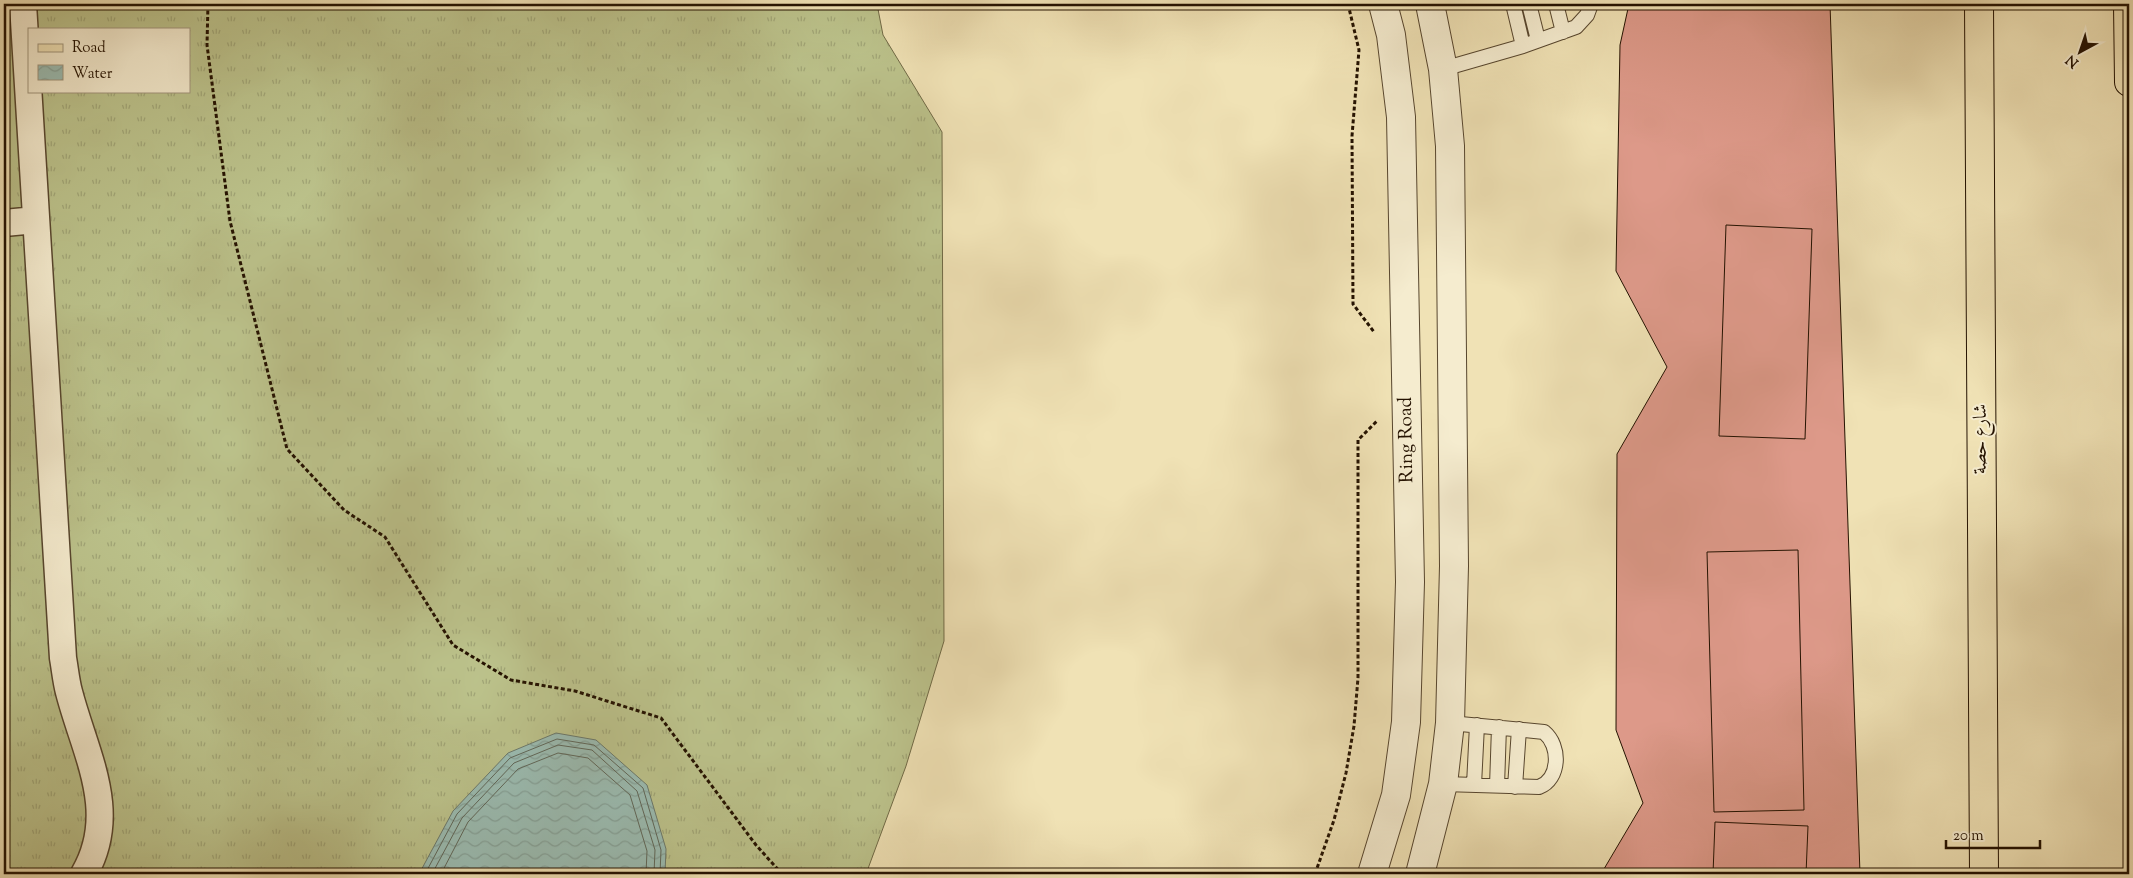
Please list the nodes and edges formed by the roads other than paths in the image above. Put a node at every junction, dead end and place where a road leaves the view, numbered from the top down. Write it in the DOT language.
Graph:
graph roads {
  1 [pos="23,4"];
  2 [pos="1383,4"];
  3 [pos="1432,4"];
  4 [pos="1512,4"];
  5 [pos="1529,4"];
  6 [pos="1556,4"];
  7 [pos="1591,4"];
  8 [pos="1978,4"];
  9 [pos="2128,4"];
  10 [pos="1563,32"];
  11 [pos="1538,40"];
  12 [pos="1524,46"];
  13 [pos="1443,69"];
  14 [pos="2129,82"];
  15 [pos="28,87"];
  16 [pos="28,92"];
  17 [pos="36,220"];
  18 [pos="4,223"];
  19 [pos="1450,723"];
  20 [pos="1477,725"];
  21 [pos="1499,727"];
  22 [pos="1519,729"];
  23 [pos="1443,784"];
  24 [pos="1474,785"];
  25 [pos="1497,786"];
  26 [pos="1516,787"];
  27 [pos="84,874"];
  28 [pos="1372,874"];
  29 [pos="1420,874"];
  30 [pos="1984,874"];
  1 -- 15 [label="street"];
  2 -- 28 [label="street, Ring Road"];
  3 -- 13 [label="street"];
  4 -- 12 [label="lane"];
  5 -- 11 [label="lane"];
  6 -- 10 [label="lane"];
  7 -- 10 [label="lane"];
  8 -- 30 [label="main road, شارع حصة"];
  9 -- 14 [label="main road"];
  10 -- 11 [label="lane"];
  11 -- 12 [label="lane"];
  12 -- 13 [label="lane"];
  13 -- 19 [label="street"];
  16 -- 17 [label="street"];
  17 -- 18 [label="street"];
  17 -- 27 [label="street"];
  19 -- 20 [label="lane"];
  19 -- 23 [label="street"];
  20 -- 21 [label="lane"];
  20 -- 24 [label="lane"];
  21 -- 22 [label="lane"];
  21 -- 25 [label="lane"];
  22 -- 26 [label="lane"];
  22 -- 26 [label="lane"];
  23 -- 24 [label="lane"];
  23 -- 29 [label="street"];
  24 -- 25 [label="lane"];
  25 -- 26 [label="lane"];
}
